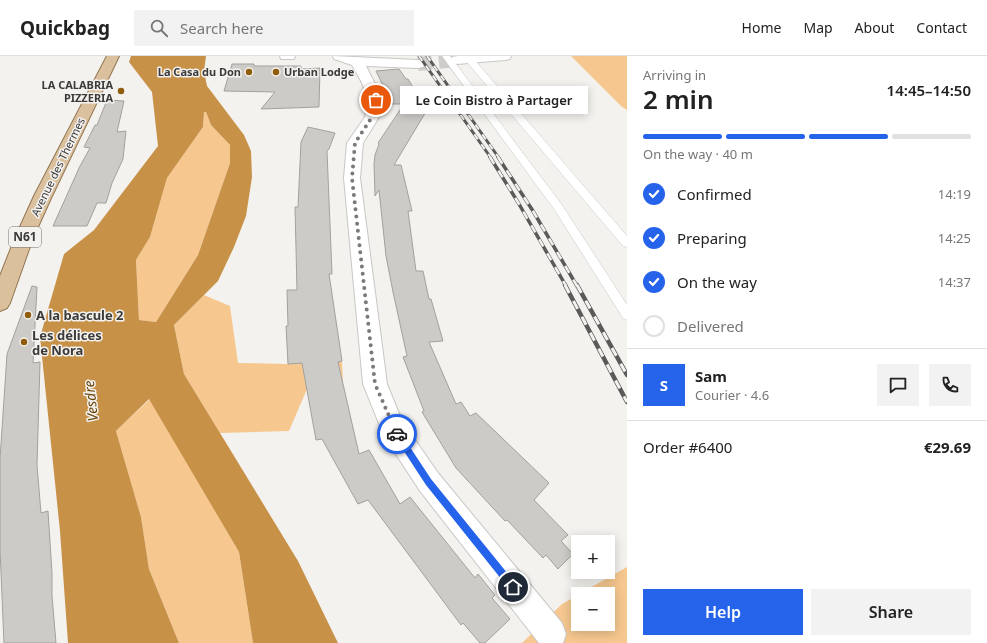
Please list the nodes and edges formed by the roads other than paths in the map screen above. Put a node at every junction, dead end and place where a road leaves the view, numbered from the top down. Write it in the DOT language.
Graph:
graph roads {
  1 [pos="113,56"];
  2 [pos="505,56"];
  3 [pos="460,58"];
  4 [pos="348,59"];
  5 [pos="418,64"];
  6 [pos="627,243"];
  7 [pos="4,279"];
  8 [pos="0,303"];
  9 [pos="627,314"];
  10 [pos="551,634"];
  1 -- 7 [label="main road, Avenue des Thermes / N61"];
  2 -- 3 [label="street"];
  3 -- 6 [label="lane"];
  3 -- 9 [label="lane"];
  4 -- 5 [label="street"];
  4 -- 10 [label="street"];
  7 -- 8 [label="main road, Avenue des Thermes / N61"];
}
